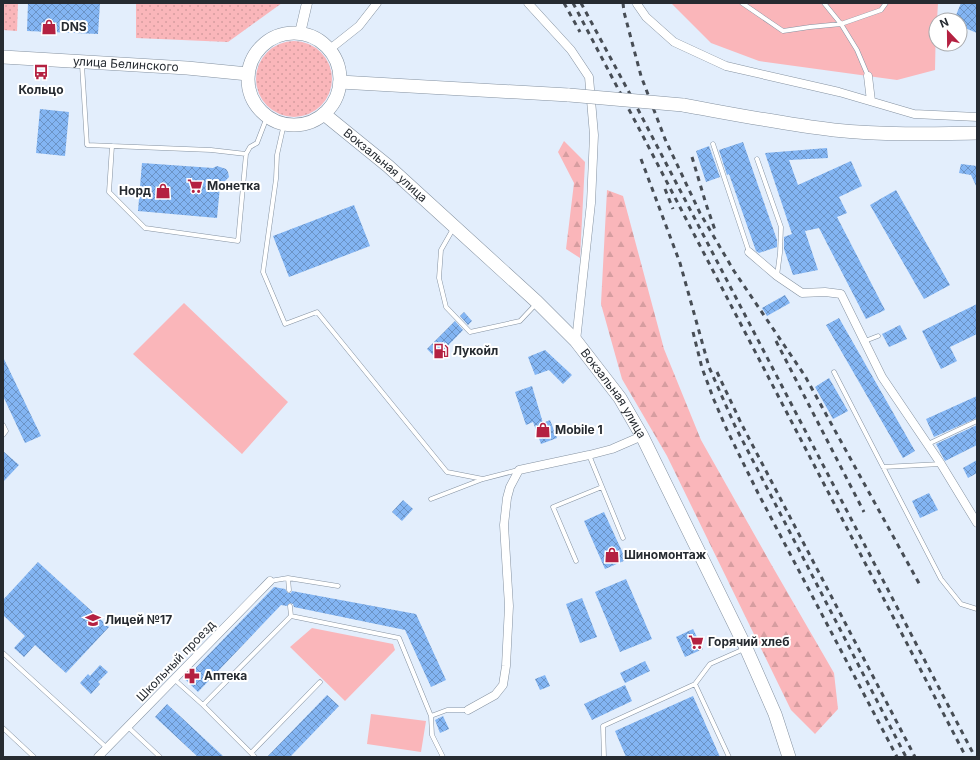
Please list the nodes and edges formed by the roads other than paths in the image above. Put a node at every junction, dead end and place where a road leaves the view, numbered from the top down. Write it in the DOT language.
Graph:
graph roads {
  1 [pos="307,3"];
  2 [pos="377,3"];
  3 [pos="528,3"];
  4 [pos="742,3"];
  5 [pos="824,3"];
  6 [pos="886,3"];
  7 [pos="637,4"];
  8 [pos="841,24"];
  9 [pos="300,33"];
  10 [pos="330,49"];
  11 [pos="3,57"];
  12 [pos="82,62"];
  13 [pos="248,74"];
  14 [pos="868,76"];
  15 [pos="340,82"];
  16 [pos="871,101"];
  17 [pos="324,114"];
  18 [pos="267,117"];
  19 [pos="977,117"];
  20 [pos="284,124"];
  21 [pos="977,133"];
  22 [pos="713,144"];
  23 [pos="112,146"];
  24 [pos="246,154"];
  25 [pos="757,159"];
  26 [pos="454,227"];
  27 [pos="748,252"];
  28 [pos="777,276"];
  29 [pos="537,302"];
  30 [pos="878,336"];
  31 [pos="576,341"];
  32 [pos="865,341"];
  33 [pos="834,372"];
  34 [pos="977,421"];
  35 [pos="3,425"];
  36 [pos="3,435"];
  37 [pos="642,436"];
  38 [pos="928,444"];
  39 [pos="589,455"];
  40 [pos="941,464"];
  41 [pos="884,467"];
  42 [pos="519,470"];
  43 [pos="482,479"];
  44 [pos="602,487"];
  45 [pos="431,499"];
  46 [pos="977,523"];
  47 [pos="623,538"];
  48 [pos="576,561"];
  49 [pos="288,578"];
  50 [pos="270,581"];
  51 [pos="338,586"];
  52 [pos="289,590"];
  53 [pos="290,606"];
  54 [pos="977,608"];
  55 [pos="291,616"];
  56 [pos="746,648"];
  57 [pos="3,653"];
  58 [pos="175,680"];
  59 [pos="320,682"];
  60 [pos="695,684"];
  61 [pos="203,705"];
  62 [pos="468,710"];
  63 [pos="431,716"];
  64 [pos="128,727"];
  65 [pos="3,728"];
  66 [pos="107,748"];
  67 [pos="251,753"];
  68 [pos="34,757"];
  69 [pos="98,757"];
  70 [pos="160,757"];
  71 [pos="255,757"];
  72 [pos="442,757"];
  73 [pos="604,757"];
  74 [pos="728,757"];
  75 [pos="789,757"];
  1 -- 9 [label="street"];
  2 -- 10 [label="street"];
  3 -- 31 [label="street"];
  4 -- 8 [label="lane"];
  5 -- 8 [label="lane"];
  6 -- 8 [label="lane"];
  7 -- 16 [label="street"];
  8 -- 14 [label="lane"];
  9 -- 10 [label="main road"];
  9 -- 13 [label="main road"];
  10 -- 15 [label="main road"];
  11 -- 12 [label="main road, улица Белинского"];
  12 -- 13 [label="main road, улица Белинского"];
  12 -- 23 [label="lane"];
  13 -- 18 [label="main road"];
  14 -- 16 [label="street"];
  15 -- 17 [label="main road"];
  15 -- 21 [label="main road, bridge"];
  16 -- 19 [label="street"];
  17 -- 20 [label="main road"];
  17 -- 26 [label="main road, Вокзальная улица"];
  18 -- 20 [label="main road"];
  18 -- 24 [label="lane"];
  20 -- 43 [label="lane"];
  22 -- 27 [label="lane"];
  23 -- 24 [label="lane"];
  23 -- 24 [label="lane"];
  25 -- 28 [label="lane"];
  26 -- 29 [label="main road, Вокзальная улица"];
  26 -- 29 [label="lane"];
  27 -- 28 [label="street"];
  28 -- 32 [label="street"];
  29 -- 31 [label="main road, Вокзальная улица"];
  30 -- 32 [label="lane"];
  31 -- 37 [label="main road, Вокзальная улица"];
  32 -- 38 [label="street"];
  33 -- 41 [label="lane"];
  34 -- 38 [label="lane"];
  35 -- 36 [label="lane"];
  37 -- 39 [label="street"];
  37 -- 56 [label="main road, Вокзальная улица"];
  38 -- 40 [label="street"];
  39 -- 42 [label="street"];
  39 -- 44 [label="lane"];
  40 -- 41 [label="lane"];
  40 -- 46 [label="street"];
  41 -- 54 [label="lane"];
  42 -- 43 [label="lane"];
  42 -- 62 [label="street"];
  43 -- 45 [label="lane"];
  44 -- 47 [label="lane"];
  44 -- 48 [label="lane"];
  49 -- 50 [label="lane"];
  49 -- 51 [label="lane"];
  49 -- 52 [label="lane"];
  50 -- 58 [label="street, Школьный проезд"];
  53 -- 55 [label="lane"];
  55 -- 61 [label="lane"];
  55 -- 63 [label="lane"];
  56 -- 60 [label="lane"];
  56 -- 75 [label="main road, Вокзальная улица"];
  57 -- 66 [label="lane"];
  58 -- 61 [label="lane"];
  58 -- 64 [label="street, Школьный проезд"];
  59 -- 67 [label="lane"];
  60 -- 73 [label="lane"];
  60 -- 74 [label="lane"];
  61 -- 67 [label="lane"];
  62 -- 63 [label="lane"];
  63 -- 72 [label="lane"];
  64 -- 66 [label="street, Школьный проезд"];
  64 -- 70 [label="lane"];
  65 -- 68 [label="lane"];
  66 -- 69 [label="street, Школьный проезд"];
  67 -- 71 [label="lane"];
}
